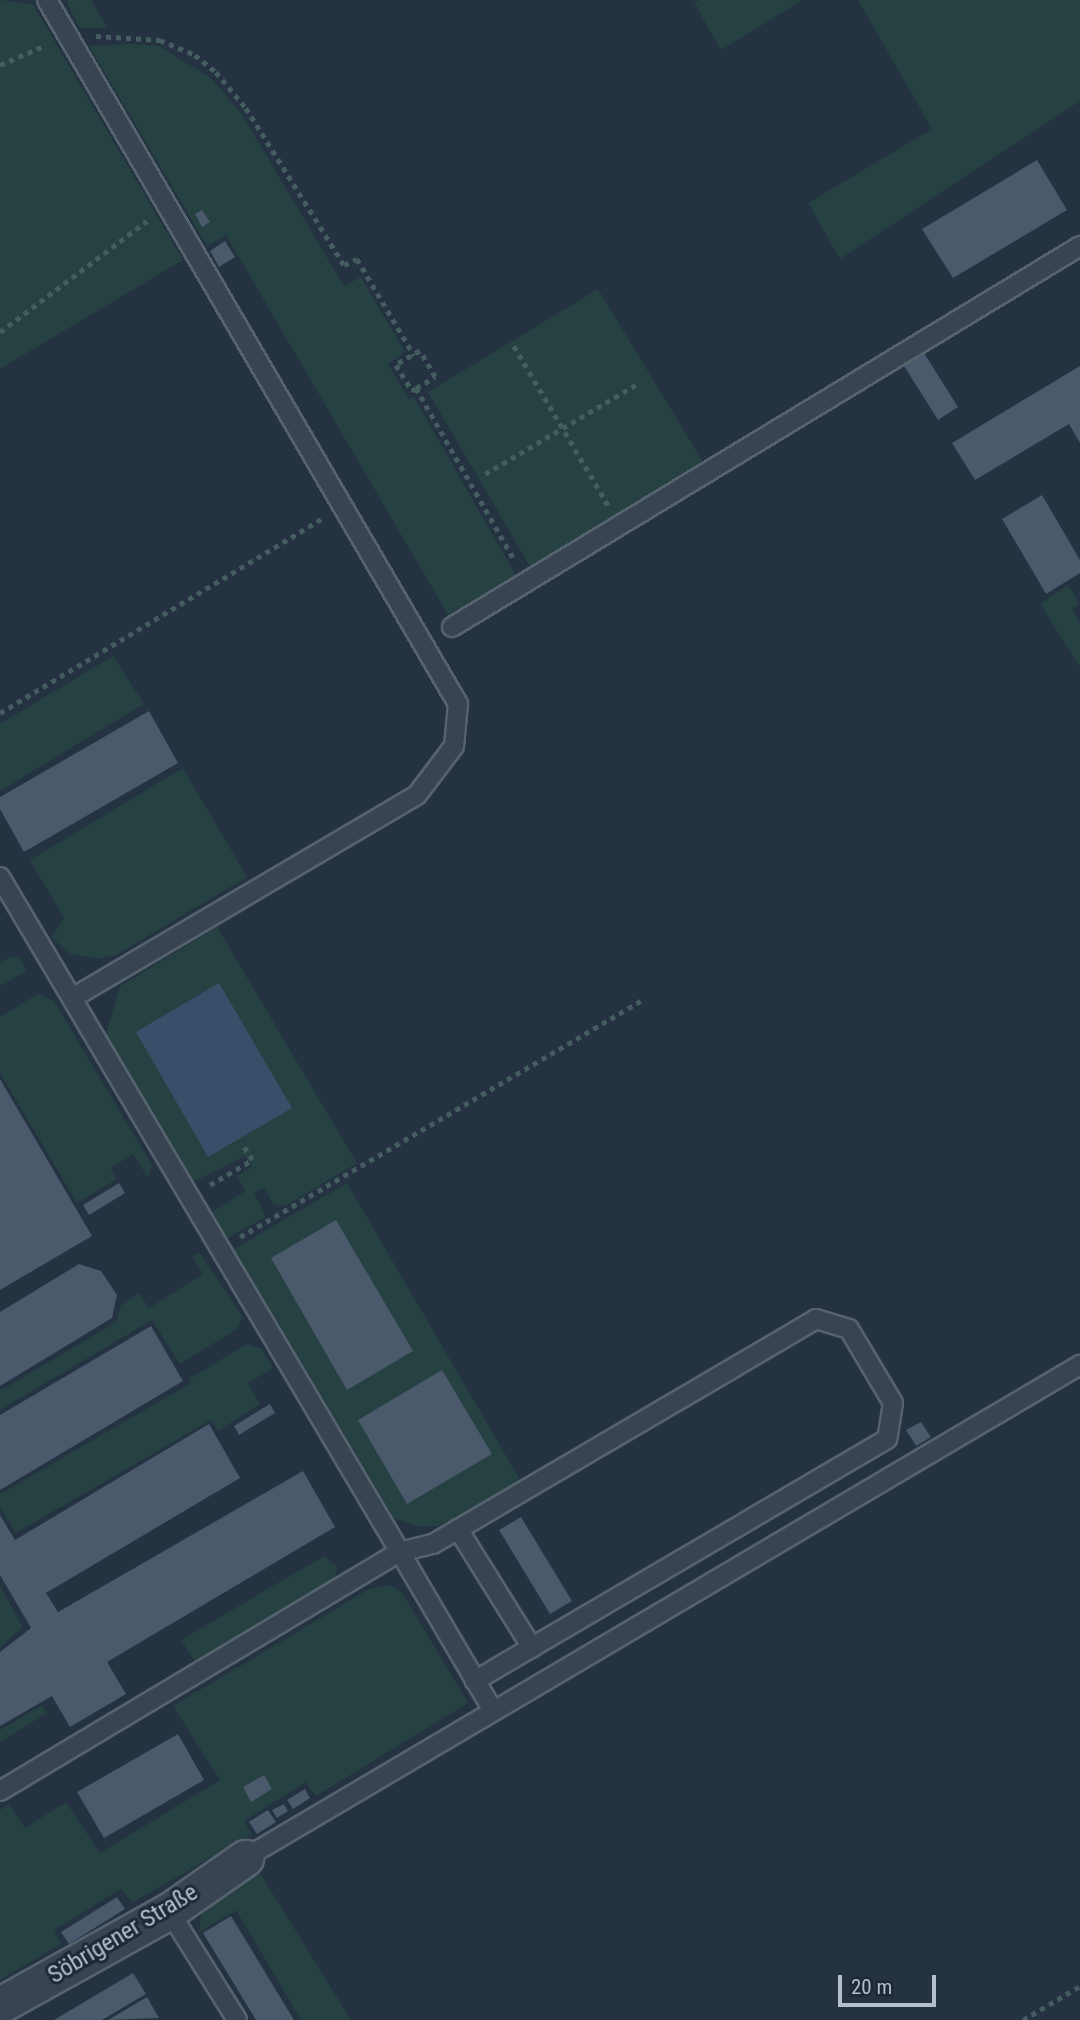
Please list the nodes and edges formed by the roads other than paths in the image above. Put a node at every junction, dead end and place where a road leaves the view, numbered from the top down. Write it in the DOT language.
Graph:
graph roads {
  1 [pos="47,0"];
  2 [pos="1080,246"];
  3 [pos="452,627"];
  4 [pos="0,877"];
  5 [pos="75,997"];
  6 [pos="1080,1366"];
  7 [pos="458,1529"];
  8 [pos="400,1552"];
  9 [pos="532,1648"];
  10 [pos="475,1681"];
  11 [pos="492,1709"];
  12 [pos="0,1791"];
  13 [pos="245,1858"];
  14 [pos="169,1910"];
  15 [pos="0,2005"];
  16 [pos="237,2020"];
  1 -- 5 [label="lane"];
  2 -- 3 [label="lane"];
  4 -- 5 [label="lane"];
  5 -- 8 [label="lane"];
  6 -- 11 [label="lane"];
  7 -- 8 [label="lane"];
  7 -- 9 [label="lane"];
  7 -- 9 [label="lane"];
  8 -- 10 [label="lane"];
  8 -- 12 [label="lane"];
  9 -- 10 [label="lane"];
  10 -- 11 [label="lane"];
  11 -- 13 [label="lane"];
  13 -- 14 [label="street, Söbrigener Straße"];
  14 -- 15 [label="street, Söbrigener Straße"];
  14 -- 16 [label="lane"];
}
